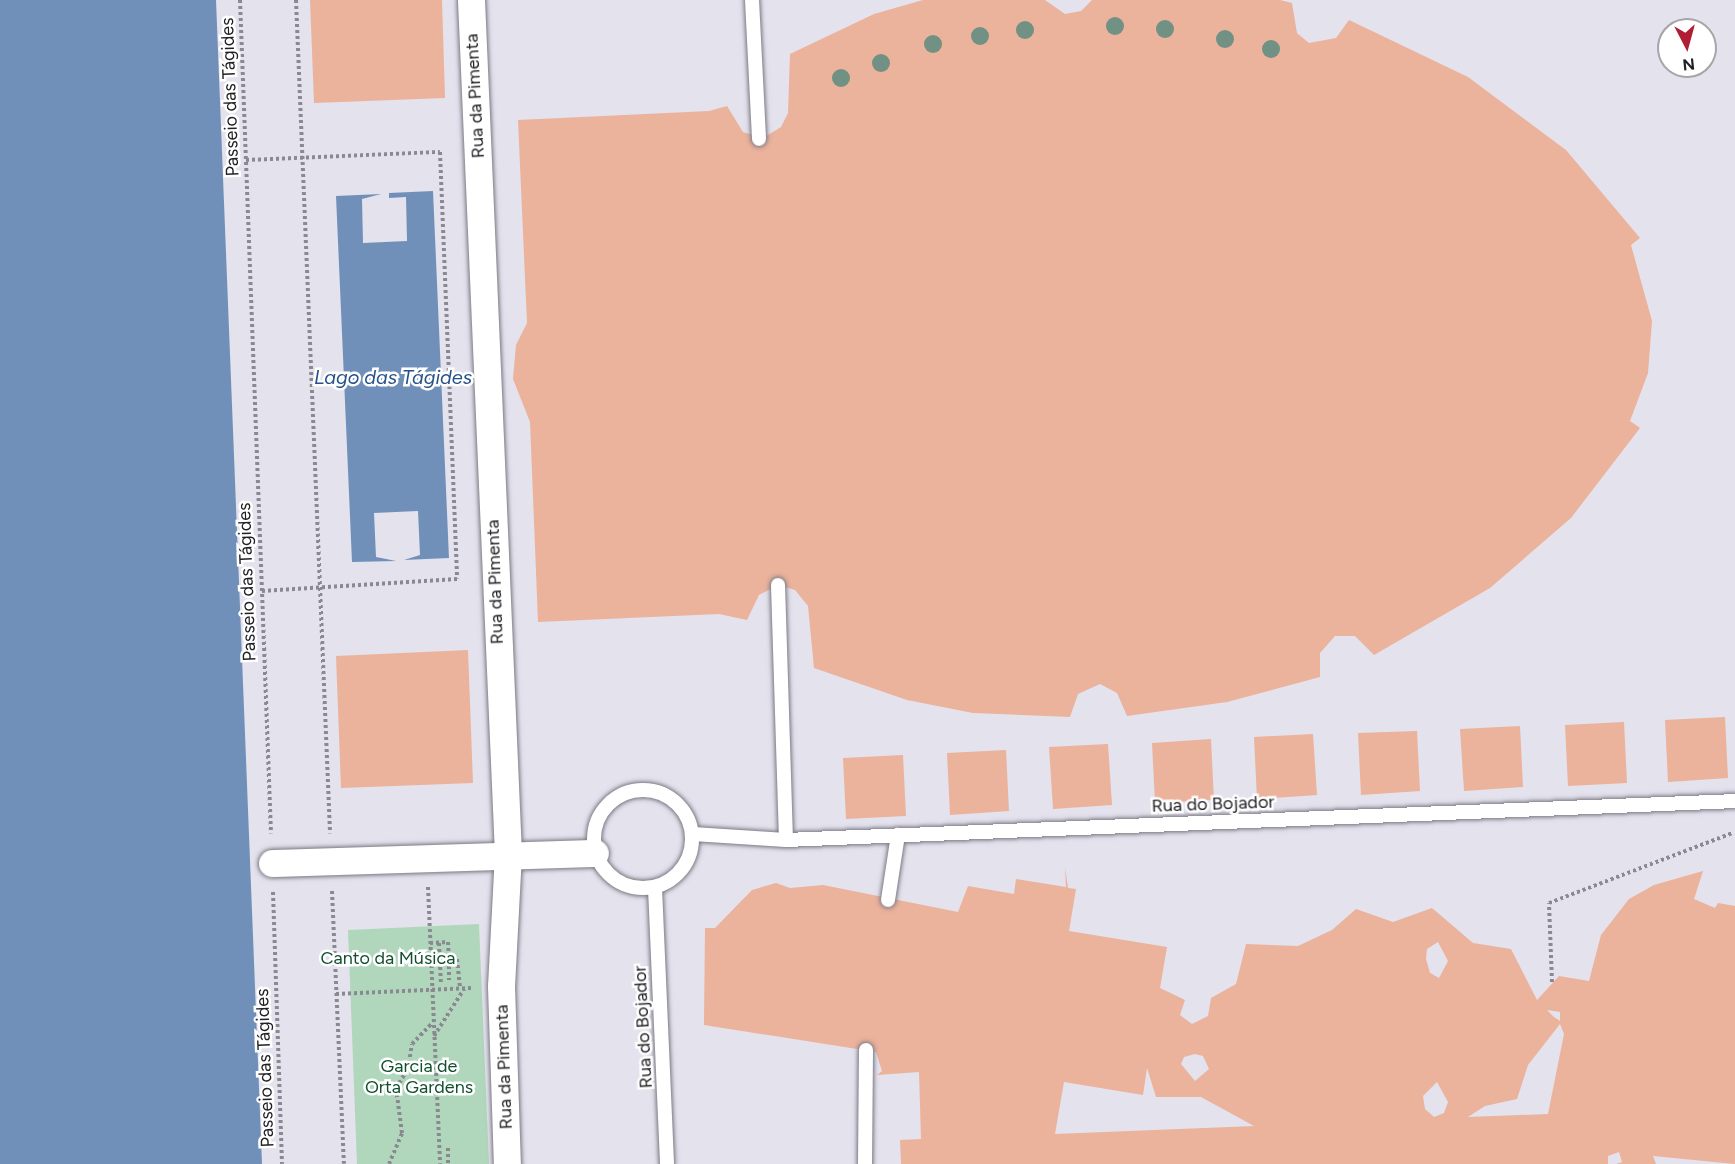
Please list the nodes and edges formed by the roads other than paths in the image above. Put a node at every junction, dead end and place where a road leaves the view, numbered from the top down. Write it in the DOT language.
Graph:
graph roads {
  1 [pos="471,0"];
  2 [pos="752,0"];
  3 [pos="759,138"];
  4 [pos="778,585"];
  5 [pos="1735,801"];
  6 [pos="693,834"];
  7 [pos="898,835"];
  8 [pos="786,840"];
  9 [pos="595,852"];
  10 [pos="508,853"];
  11 [pos="272,863"];
  12 [pos="655,888"];
  13 [pos="888,900"];
  14 [pos="866,1050"];
  15 [pos="507,1164"];
  16 [pos="667,1164"];
  17 [pos="865,1164"];
  1 -- 10 [label="street, Rua da Pimenta"];
  2 -- 3 [label="lane"];
  4 -- 8 [label="lane"];
  5 -- 7 [label="lane, Rua do Bojador"];
  6 -- 8 [label="lane, Rua do Bojador"];
  6 -- 9 [label="lane"];
  6 -- 12 [label="lane"];
  7 -- 8 [label="lane, Rua do Bojador"];
  7 -- 13 [label="lane"];
  9 -- 10 [label="street"];
  9 -- 12 [label="lane"];
  10 -- 11 [label="street"];
  10 -- 15 [label="street, Rua da Pimenta"];
  12 -- 16 [label="lane, Rua do Bojador"];
  14 -- 17 [label="lane"];
}
